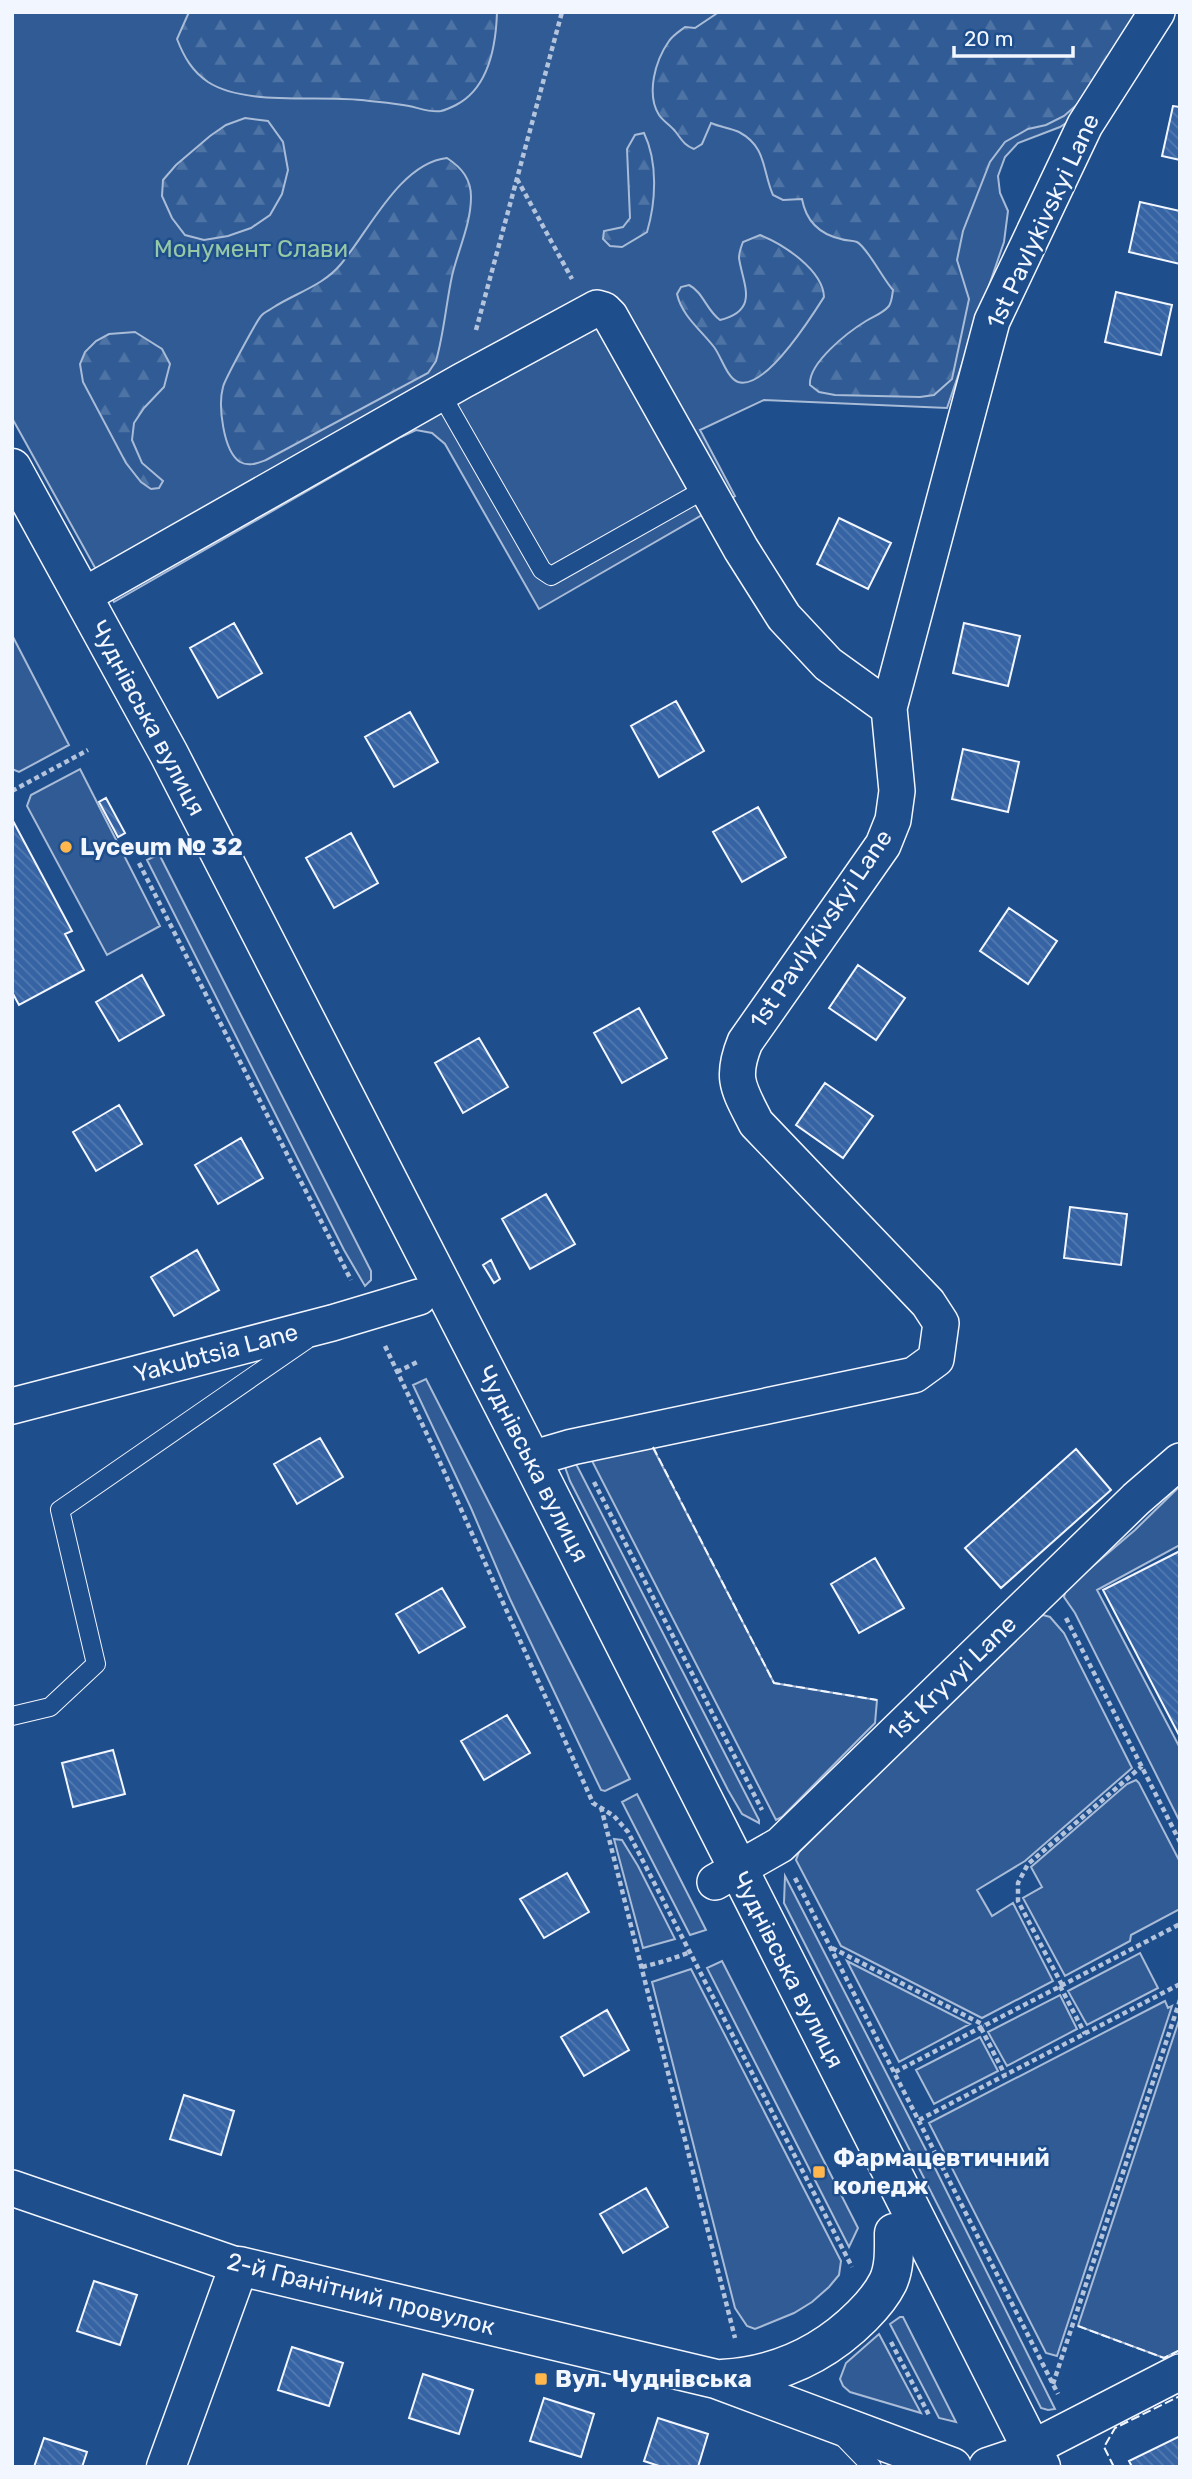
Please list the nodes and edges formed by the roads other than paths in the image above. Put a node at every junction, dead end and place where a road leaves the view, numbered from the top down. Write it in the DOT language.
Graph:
graph roads {
  1 [pos="1157,12"];
  2 [pos="452,387"];
  3 [pos="12,468"];
  4 [pos="706,488"];
  5 [pos="12,523"];
  6 [pos="83,596"];
  7 [pos="889,708"];
  8 [pos="419,1297"];
  9 [pos="332,1323"];
  10 [pos="12,1406"];
  11 [pos="531,1459"];
  12 [pos="1180,1461"];
  13 [pos="12,1716"];
  14 [pos="726,1876"];
  15 [pos="12,2188"];
  16 [pos="894,2233"];
  17 [pos="239,2266"];
  18 [pos="1180,2372"];
  19 [pos="716,2379"];
  20 [pos="828,2421"];
  21 [pos="1016,2462"];
  22 [pos="166,2467"];
  23 [pos="872,2467"];
  24 [pos="952,2467"];
  1 -- 7 [label="street, 1st Pavlykivskyi Lane"];
  2 -- 4 [label="street"];
  2 -- 4 [label="lane"];
  2 -- 6 [label="street"];
  3 -- 6 [label="main road, Чуднівська вулиця"];
  4 -- 7 [label="street"];
  5 -- 8 [label="main road, Чуднівська вулиця"];
  6 -- 11 [label="main road, Чуднівська вулиця"];
  7 -- 11 [label="street, 1st Pavlykivskyi Lane"];
  8 -- 9 [label="street, Yakubtsia Lane"];
  8 -- 14 [label="main road, Чуднівська вулиця"];
  9 -- 10 [label="street, Yakubtsia Lane"];
  9 -- 13 [label="lane"];
  11 -- 14 [label="main road, Чуднівська вулиця"];
  12 -- 14 [label="street, 1st Kryvyi Lane"];
  14 -- 16 [label="main road, Чуднівська вулиця"];
  14 -- 21 [label="main road, Чуднівська вулиця"];
  15 -- 17 [label="street, 2-й Гранітний провулок"];
  16 -- 19 [label="main road"];
  16 -- 21 [label="main road, Чуднівська вулиця"];
  17 -- 19 [label="main road, 2-й Гранітний провулок"];
  17 -- 22 [label="main road"];
  18 -- 21 [label="street"];
  19 -- 20 [label="main road"];
  20 -- 23 [label="lane"];
  20 -- 24 [label="main road"];
}
